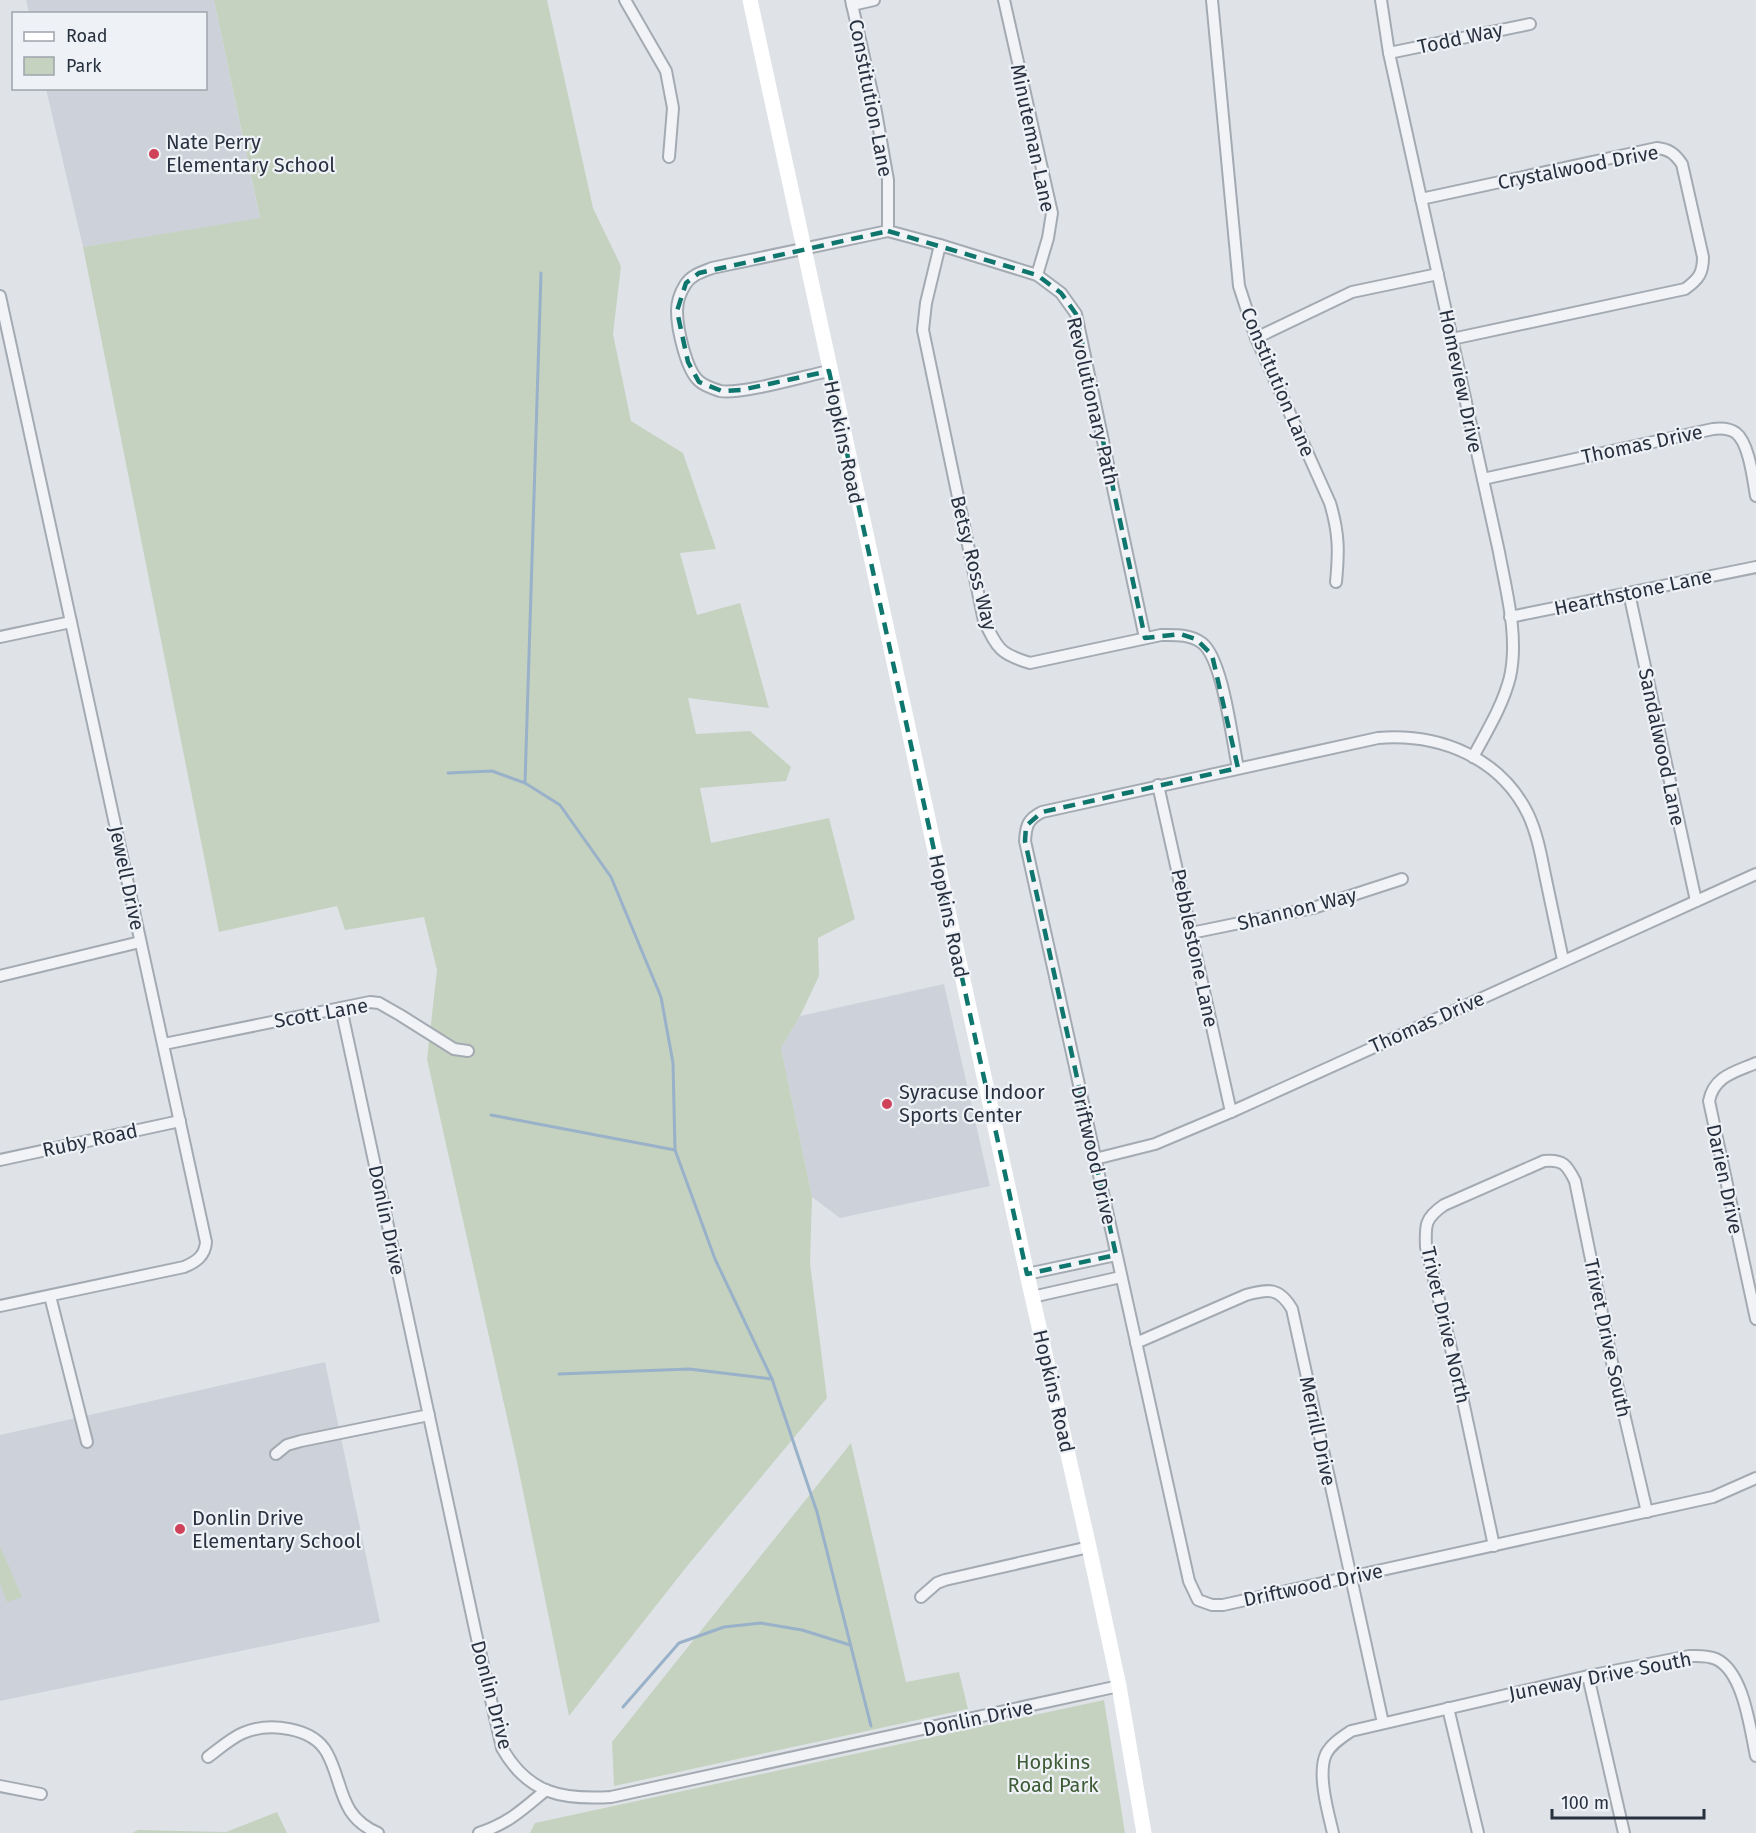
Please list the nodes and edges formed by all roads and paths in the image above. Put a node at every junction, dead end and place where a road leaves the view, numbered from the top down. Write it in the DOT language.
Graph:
graph roads {
  1 [pos="625,0"];
  2 [pos="750,0"];
  3 [pos="874,0"];
  4 [pos="1004,0"];
  5 [pos="1212,0"];
  6 [pos="1381,0"];
  7 [pos="851,2"];
  8 [pos="1530,24"];
  9 [pos="1389,52"];
  10 [pos="669,157"];
  11 [pos="1420,199"];
  12 [pos="888,231"];
  13 [pos="940,245"];
  14 [pos="803,249"];
  15 [pos="1438,274"];
  16 [pos="1037,275"];
  17 [pos="0,296"];
  18 [pos="1256,338"];
  19 [pos="1452,339"];
  20 [pos="829,371"];
  21 [pos="1483,479"];
  22 [pos="1756,496"];
  23 [pos="1756,567"];
  24 [pos="1336,582"];
  25 [pos="1629,593"];
  26 [pos="1510,617"];
  27 [pos="71,621"];
  28 [pos="0,637"];
  29 [pos="1145,638"];
  30 [pos="1473,757"];
  31 [pos="1238,768"];
  32 [pos="1158,785"];
  33 [pos="1756,874"];
  34 [pos="1402,879"];
  35 [pos="1696,901"];
  36 [pos="1191,933"];
  37 [pos="141,942"];
  38 [pos="1563,960"];
  39 [pos="0,976"];
  40 [pos="340,1008"];
  41 [pos="164,1044"];
  42 [pos="468,1051"];
  43 [pos="1756,1063"];
  44 [pos="1231,1112"];
  45 [pos="180,1121"];
  46 [pos="1095,1159"];
  47 [pos="0,1160"];
  48 [pos="1565,1165"];
  49 [pos="1116,1255"];
  50 [pos="1027,1274"];
  51 [pos="1121,1277"];
  52 [pos="50,1296"];
  53 [pos="1032,1296"];
  54 [pos="0,1306"];
  55 [pos="1756,1319"];
  56 [pos="1136,1343"];
  57 [pos="429,1415"];
  58 [pos="87,1442"];
  59 [pos="276,1454"];
  60 [pos="1756,1478"];
  61 [pos="1647,1512"];
  62 [pos="1089,1546"];
  63 [pos="1494,1546"];
  64 [pos="1349,1577"];
  65 [pos="921,1597"];
  66 [pos="1588,1676"];
  67 [pos="1119,1686"];
  68 [pos="1448,1708"];
  69 [pos="1383,1723"];
  70 [pos="1756,1756"];
  71 [pos="208,1757"];
  72 [pos="0,1786"];
  73 [pos="546,1790"];
  74 [pos="41,1794"];
  75 [pos="378,1833"];
  76 [pos="479,1833"];
  77 [pos="1144,1833"];
  78 [pos="1333,1833"];
  79 [pos="1478,1833"];
  80 [pos="1624,1833"];
  1 -- 10 [label="street"];
  2 -- 14 [label="street, Hopkins Road"];
  3 -- 7 [label="street"];
  4 -- 16 [label="street, Minuteman Lane"];
  5 -- 18 [label="street, Constitution Lane"];
  6 -- 9 [label="street, Homeview Drive"];
  7 -- 12 [label="street, Constitution Lane"];
  8 -- 9 [label="street, Todd Way"];
  9 -- 11 [label="street, Homeview Drive"];
  11 -- 15 [label="street, Homeview Drive"];
  11 -- 19 [label="street, Crystalwood Drive"];
  12 -- 13 [label="street, Revolutionary Path"];
  12 -- 14 [label="street, Revolutionary Path"];
  13 -- 16 [label="street, Revolutionary Path"];
  13 -- 29 [label="street, Betsy Ross Way"];
  14 -- 20 [label="street, Hopkins Road"];
  14 -- 20 [label="street"];
  15 -- 18 [label="street"];
  15 -- 19 [label="street, Homeview Drive"];
  16 -- 29 [label="street, Revolutionary Path"];
  17 -- 27 [label="street, Jewell Drive"];
  18 -- 24 [label="street, Constitution Lane"];
  19 -- 21 [label="street, Homeview Drive"];
  20 -- 50 [label="street, Hopkins Road"];
  21 -- 22 [label="street, Thomas Drive"];
  21 -- 26 [label="street, Homeview Drive"];
  23 -- 25 [label="street, Hearthstone Lane"];
  25 -- 26 [label="street, Hearthstone Lane"];
  25 -- 35 [label="street, Sandalwood Lane"];
  26 -- 30 [label="street, Homeview Drive"];
  27 -- 28 [label="street"];
  27 -- 37 [label="street, Jewell Drive"];
  29 -- 31 [label="street, Betsy Ross Way"];
  30 -- 31 [label="street, Driftwood Drive"];
  30 -- 38 [label="street, Driftwood Drive"];
  31 -- 32 [label="street, Driftwood Drive"];
  32 -- 36 [label="street, Pebblestone Lane"];
  32 -- 46 [label="street, Driftwood Drive"];
  33 -- 35 [label="street, Thomas Drive"];
  34 -- 36 [label="street, Shannon Way"];
  35 -- 38 [label="street, Thomas Drive"];
  36 -- 44 [label="street, Pebblestone Lane"];
  37 -- 39 [label="street"];
  37 -- 41 [label="street, Jewell Drive"];
  38 -- 44 [label="street, Thomas Drive"];
  40 -- 41 [label="street, Scott Lane"];
  40 -- 42 [label="street, Scott Lane"];
  40 -- 57 [label="street, Donlin Drive"];
  41 -- 45 [label="street, Jewell Drive"];
  43 -- 55 [label="street, Darien Drive"];
  44 -- 46 [label="street, Thomas Drive"];
  45 -- 47 [label="street, Ruby Road"];
  45 -- 52 [label="street, Jewell Drive"];
  46 -- 49 [label="street, Driftwood Drive"];
  48 -- 61 [label="street, Trivet Drive South"];
  48 -- 63 [label="street, Trivet Drive North"];
  49 -- 50 [label="street"];
  49 -- 51 [label="street, Driftwood Drive"];
  50 -- 53 [label="street, Hopkins Road"];
  51 -- 53 [label="street"];
  51 -- 56 [label="street, Driftwood Drive"];
  52 -- 54 [label="street, Jewell Drive"];
  52 -- 58 [label="street"];
  53 -- 62 [label="street, Hopkins Road"];
  56 -- 64 [label="street, Driftwood Drive"];
  56 -- 64 [label="street, Merrill Drive"];
  57 -- 59 [label="street"];
  57 -- 73 [label="street, Donlin Drive"];
  60 -- 61 [label="street, Driftwood Drive"];
  61 -- 63 [label="street, Driftwood Drive"];
  62 -- 65 [label="street"];
  62 -- 67 [label="street, Hopkins Road"];
  63 -- 64 [label="street, Driftwood Drive"];
  64 -- 69 [label="street, Merrill Drive"];
  66 -- 68 [label="street, Juneway Drive South"];
  66 -- 70 [label="street, Juneway Drive South"];
  66 -- 80 [label="street"];
  67 -- 73 [label="street, Donlin Drive"];
  67 -- 77 [label="street, Hopkins Road"];
  68 -- 69 [label="street, Juneway Drive South"];
  68 -- 79 [label="street"];
  69 -- 78 [label="street, Juneway Drive South"];
  71 -- 75 [label="street"];
  72 -- 74 [label="street"];
  73 -- 76 [label="street"];
}
